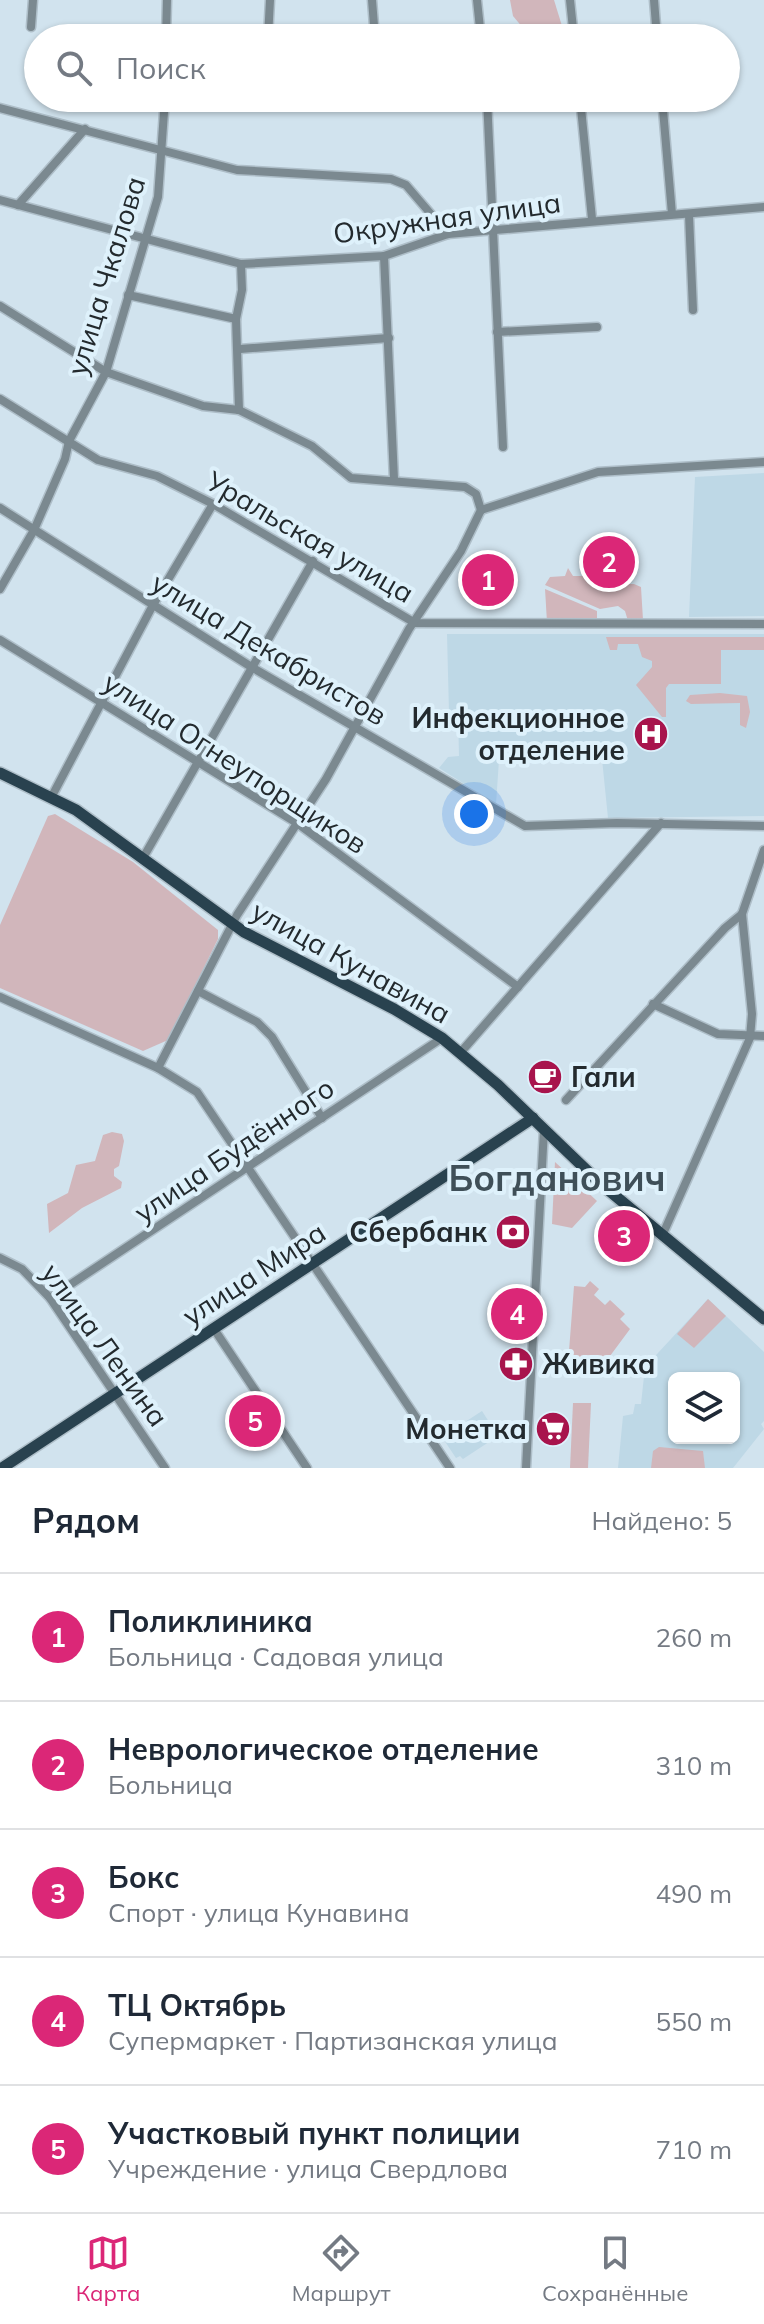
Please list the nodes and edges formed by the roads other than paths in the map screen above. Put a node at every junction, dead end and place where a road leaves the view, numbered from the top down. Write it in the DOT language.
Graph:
graph roads {
  1 [pos="33,0"];
  2 [pos="167,0"];
  3 [pos="270,0"];
  4 [pos="372,0"];
  5 [pos="477,0"];
  6 [pos="570,0"];
  7 [pos="654,0"];
  8 [pos="31,24"];
  9 [pos="166,24"];
  10 [pos="269,24"];
  11 [pos="374,24"];
  12 [pos="480,24"];
  13 [pos="573,24"];
  14 [pos="656,24"];
  15 [pos="0,108"];
  16 [pos="164,112"];
  17 [pos="488,112"];
  18 [pos="581,112"];
  19 [pos="663,112"];
  20 [pos="85,129"];
  21 [pos="163,150"];
  22 [pos="0,200"];
  23 [pos="18,205"];
  24 [pos="764,207"];
  25 [pos="672,214"];
  26 [pos="689,215"];
  27 [pos="592,219"];
  28 [pos="492,233"];
  29 [pos="448,234"];
  30 [pos="144,238"];
  31 [pos="384,256"];
  32 [pos="241,264"];
  33 [pos="128,295"];
  34 [pos="0,306"];
  35 [pos="693,310"];
  36 [pos="236,319"];
  37 [pos="597,327"];
  38 [pos="497,332"];
  39 [pos="389,338"];
  40 [pos="240,349"];
  41 [pos="106,372"];
  42 [pos="0,399"];
  43 [pos="239,410"];
  44 [pos="69,441"];
  45 [pos="503,447"];
  46 [pos="764,462"];
  47 [pos="394,479"];
  48 [pos="213,504"];
  49 [pos="0,508"];
  50 [pos="481,510"];
  51 [pos="34,530"];
  52 [pos="313,561"];
  53 [pos="0,589"];
  54 [pos="153,605"];
  55 [pos="415,623"];
  56 [pos="764,624"];
  57 [pos="0,640"];
  58 [pos="253,668"];
  59 [pos="101,701"];
  60 [pos="355,727"];
  61 [pos="199,763"];
  62 [pos="0,773"];
  63 [pos="52,796"];
  64 [pos="297,823"];
  65 [pos="661,823"];
  66 [pos="764,826"];
  67 [pos="764,850"];
  68 [pos="143,858"];
  69 [pos="742,914"];
  70 [pos="232,925"];
  71 [pos="518,987"];
  72 [pos="198,991"];
  73 [pos="0,997"];
  74 [pos="653,1004"];
  75 [pos="764,1036"];
  76 [pos="442,1038"];
  77 [pos="750,1038"];
  78 [pos="461,1052"];
  79 [pos="158,1068"];
  80 [pos="566,1100"];
  81 [pos="322,1118"];
  82 [pos="533,1118"];
  83 [pos="544,1129"];
  84 [pos="249,1168"];
  85 [pos="662,1236"];
  86 [pos="0,1258"];
  87 [pos="312,1265"];
  88 [pos="50,1298"];
  89 [pos="764,1319"];
  90 [pos="214,1329"];
  91 [pos="116,1393"];
  92 [pos="2,1468"];
  93 [pos="165,1468"];
  94 [pos="307,1468"];
  95 [pos="450,1468"];
  96 [pos="526,1468"];
  1 -- 8 [label="street"];
  2 -- 9 [label="street"];
  3 -- 10 [label="street"];
  4 -- 11 [label="street"];
  5 -- 12 [label="street"];
  6 -- 13 [label="street"];
  7 -- 14 [label="street"];
  15 -- 20 [label="street"];
  16 -- 21 [label="street, улица Чкалова"];
  17 -- 28 [label="street"];
  18 -- 27 [label="street"];
  19 -- 25 [label="street"];
  20 -- 21 [label="street"];
  20 -- 23 [label="street"];
  21 -- 29 [label="street"];
  21 -- 30 [label="street, улица Чкалова"];
  22 -- 23 [label="street, Окружная улица"];
  23 -- 30 [label="street, Окружная улица"];
  24 -- 26 [label="street, Окружная улица"];
  25 -- 26 [label="street, Окружная улица"];
  25 -- 27 [label="street, Окружная улица"];
  26 -- 35 [label="street"];
  27 -- 28 [label="street, Окружная улица"];
  28 -- 29 [label="street, Окружная улица"];
  28 -- 38 [label="street"];
  29 -- 31 [label="street, Окружная улица"];
  30 -- 32 [label="street, Окружная улица"];
  30 -- 33 [label="street, улица Чкалова"];
  31 -- 32 [label="street, Окружная улица"];
  31 -- 39 [label="street"];
  32 -- 36 [label="street"];
  33 -- 36 [label="street"];
  33 -- 41 [label="street, улица Чкалова"];
  34 -- 41 [label="street"];
  36 -- 40 [label="street"];
  37 -- 38 [label="street"];
  38 -- 45 [label="street"];
  39 -- 40 [label="street"];
  39 -- 47 [label="street"];
  40 -- 43 [label="street"];
  41 -- 43 [label="street"];
  41 -- 44 [label="street, улица Чкалова"];
  42 -- 44 [label="street, Уральская улица"];
  43 -- 47 [label="street"];
  44 -- 48 [label="street, Уральская улица"];
  44 -- 51 [label="street, улица Чкалова"];
  46 -- 50 [label="street"];
  47 -- 50 [label="street"];
  48 -- 52 [label="street, Уральская улица"];
  48 -- 54 [label="street"];
  49 -- 51 [label="street, улица Декабристов"];
  50 -- 55 [label="street"];
  51 -- 53 [label="street, улица Чкалова"];
  51 -- 54 [label="street, улица Декабристов"];
  52 -- 55 [label="street, Уральская улица"];
  52 -- 58 [label="street"];
  54 -- 58 [label="street, улица Декабристов"];
  54 -- 59 [label="street"];
  55 -- 56 [label="street, Уральская улица"];
  55 -- 60 [label="street"];
  57 -- 59 [label="street, улица Огнеупорщиков"];
  58 -- 60 [label="street, улица Декабристов"];
  58 -- 61 [label="street"];
  59 -- 61 [label="street, улица Огнеупорщиков"];
  59 -- 63 [label="street"];
  60 -- 64 [label="street"];
  60 -- 65 [label="street, улица Декабристов"];
  61 -- 64 [label="street, улица Огнеупорщиков"];
  61 -- 68 [label="street"];
  62 -- 63 [label="main road, улица Кунавина"];
  63 -- 68 [label="main road, улица Кунавина"];
  64 -- 70 [label="street"];
  64 -- 71 [label="street, улица Огнеупорщиков"];
  65 -- 66 [label="street, улица Декабристов"];
  65 -- 71 [label="street"];
  67 -- 69 [label="street"];
  68 -- 70 [label="main road, улица Кунавина"];
  69 -- 74 [label="street"];
  69 -- 77 [label="street"];
  70 -- 72 [label="street"];
  70 -- 76 [label="main road, улица Кунавина"];
  71 -- 78 [label="street"];
  72 -- 79 [label="street"];
  72 -- 81 [label="street"];
  73 -- 79 [label="street"];
  74 -- 77 [label="street"];
  74 -- 80 [label="street"];
  75 -- 77 [label="street"];
  76 -- 78 [label="main road, улица Кунавина"];
  76 -- 81 [label="street, улица Будённого"];
  77 -- 85 [label="street"];
  78 -- 82 [label="main road, улица Кунавина"];
  79 -- 84 [label="street"];
  81 -- 84 [label="street, улица Будённого"];
  82 -- 83 [label="main road, улица Кунавина"];
  82 -- 87 [label="main road, улица Мира"];
  83 -- 85 [label="main road, улица Кунавина"];
  83 -- 96 [label="street"];
  84 -- 87 [label="street"];
  84 -- 88 [label="street, улица Будённого"];
  85 -- 89 [label="main road, улица Кунавина"];
  86 -- 88 [label="street, улица Ленина"];
  87 -- 90 [label="main road, улица Мира"];
  87 -- 95 [label="street"];
  88 -- 91 [label="street, улица Ленина"];
  90 -- 91 [label="main road, улица Мира"];
  90 -- 94 [label="street"];
  91 -- 92 [label="main road, улица Мира"];
  91 -- 93 [label="street, улица Ленина"];
}
